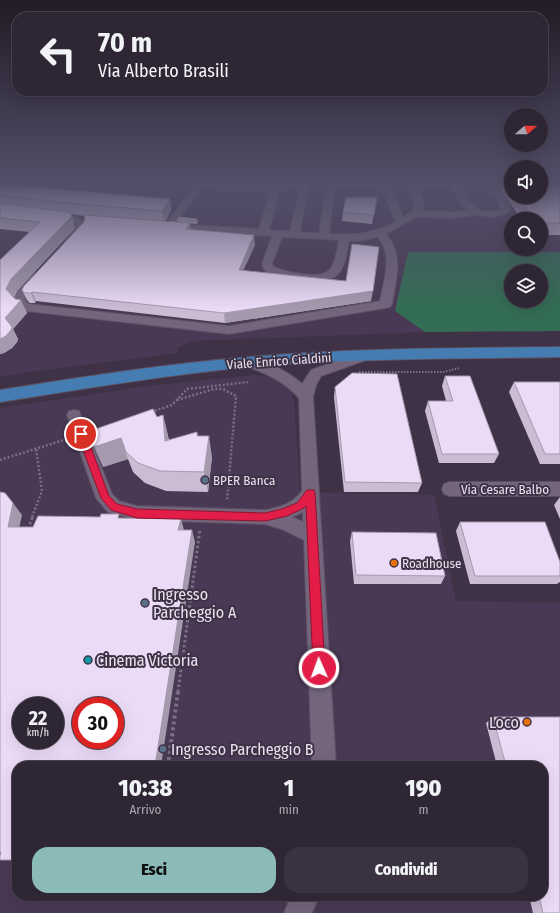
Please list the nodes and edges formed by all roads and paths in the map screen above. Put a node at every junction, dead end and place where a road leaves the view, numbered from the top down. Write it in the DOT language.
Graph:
graph roads {
  1 [pos="80,224"];
  2 [pos="167,224"];
  3 [pos="265,224"];
  4 [pos="298,224"];
  5 [pos="326,224"];
  6 [pos="399,224"];
  7 [pos="263,232"];
  8 [pos="278,233"];
  9 [pos="294,234"];
  10 [pos="381,234"];
  11 [pos="324,236"];
  12 [pos="345,238"];
  13 [pos="62,250"];
  14 [pos="47,266"];
  15 [pos="560,343"];
  16 [pos="560,352"];
  17 [pos="360,357"];
  18 [pos="248,358"];
  19 [pos="461,367"];
  20 [pos="353,372"];
  21 [pos="248,382"];
  22 [pos="0,383"];
  23 [pos="0,396"];
  24 [pos="306,396"];
  25 [pos="74,415"];
  26 [pos="36,449"];
  27 [pos="450,489"];
  28 [pos="560,489"];
  29 [pos="310,493"];
  30 [pos="226,516"];
  31 [pos="265,517"];
  32 [pos="205,529"];
  33 [pos="25,535"];
  34 [pos="312,536"];
  35 [pos="169,761"];
  36 [pos="324,761"];
  37 [pos="303,901"];
  38 [pos="298,913"];
  1 -- 13 [label="street"];
  2 -- 7 [label="street"];
  3 -- 7 [label="street"];
  4 -- 9 [label="street"];
  5 -- 11 [label="street"];
  6 -- 10 [label="street"];
  7 -- 8 [label="street"];
  8 -- 9 [label="street"];
  8 -- 12 [label="street"];
  9 -- 11 [label="street"];
  10 -- 12 [label="street"];
  10 -- 14 [label="street"];
  11 -- 12 [label="street"];
  15 -- 18 [label="main road, Viale Enrico Cialdini"];
  16 -- 17 [label="main road, Viale Enrico Cialdini"];
  17 -- 18 [label="main road, Viale Enrico Cialdini"];
  17 -- 24 [label="street"];
  18 -- 22 [label="main road, Viale Enrico Cialdini"];
  18 -- 23 [label="main road, Viale Enrico Cialdini"];
  18 -- 24 [label="street"];
  19 -- 20 [label="path"];
  21 -- 30 [label="path"];
  24 -- 29 [label="street"];
  25 -- 30 [label="street"];
  26 -- 33 [label="path"];
  27 -- 28 [label="street, Via Cesare Balbo"];
  29 -- 31 [label="street"];
  29 -- 34 [label="street"];
  30 -- 31 [label="street"];
  31 -- 34 [label="street"];
  32 -- 35 [label="path"];
  34 -- 36 [label="street"];
  37 -- 38 [label="street"];
}
